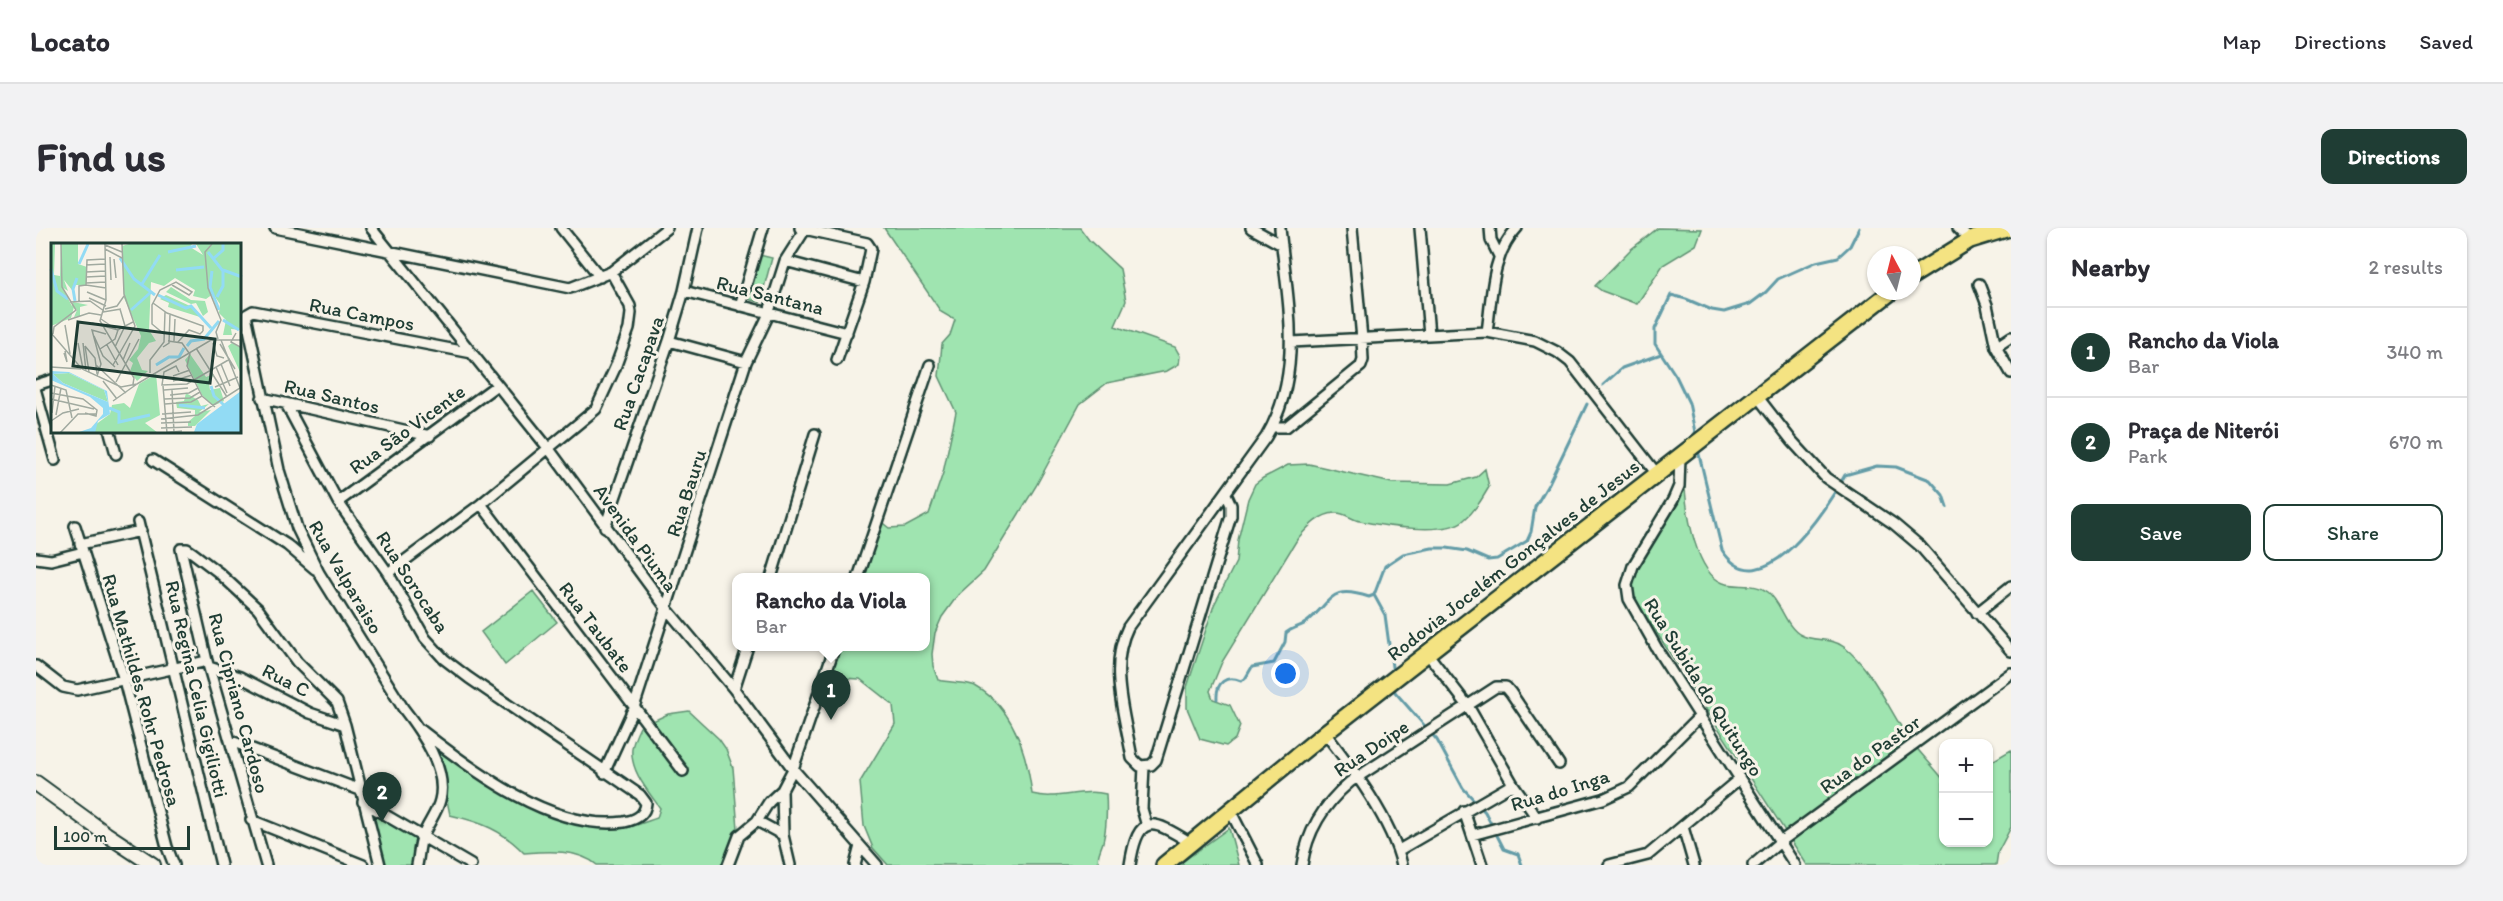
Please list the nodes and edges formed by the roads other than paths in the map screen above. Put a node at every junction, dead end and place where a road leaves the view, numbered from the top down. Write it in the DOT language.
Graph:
graph roads {
  1 [pos="275,228"];
  2 [pos="371,228"];
  3 [pos="561,228"];
  4 [pos="667,228"];
  5 [pos="698,228"];
  6 [pos="763,228"];
  7 [pos="803,228"];
  8 [pos="1251,228"];
  9 [pos="1280,228"];
  10 [pos="1352,228"];
  11 [pos="1420,228"];
  12 [pos="1490,228"];
  13 [pos="1517,228"];
  14 [pos="1958,228"];
  15 [pos="2009,228"];
  16 [pos="1970,240"];
  17 [pos="1282,245"];
  18 [pos="390,253"];
  19 [pos="1499,256"];
  20 [pos="785,261"];
  21 [pos="1921,270"];
  22 [pos="611,272"];
  23 [pos="600,277"];
  24 [pos="864,282"];
  25 [pos="1979,284"];
  26 [pos="684,291"];
  27 [pos="1880,300"];
  28 [pos="740,306"];
  29 [pos="768,313"];
  30 [pos="246,315"];
  31 [pos="1487,332"];
  32 [pos="847,333"];
  33 [pos="1429,335"];
  34 [pos="2011,337"];
  35 [pos="1362,339"];
  36 [pos="669,341"];
  37 [pos="1291,342"];
  38 [pos="1996,346"];
  39 [pos="472,353"];
  40 [pos="837,360"];
  41 [pos="746,362"];
  42 [pos="930,365"];
  43 [pos="2011,373"];
  44 [pos="51,380"];
  45 [pos="36,385"];
  46 [pos="497,385"];
  47 [pos="36,392"];
  48 [pos="1757,396"];
  49 [pos="262,398"];
  50 [pos="286,404"];
  51 [pos="1272,427"];
  52 [pos="111,434"];
  53 [pos="815,434"];
  54 [pos="429,436"];
  55 [pos="549,449"];
  56 [pos="116,454"];
  57 [pos="1680,456"];
  58 [pos="55,460"];
  59 [pos="153,460"];
  60 [pos="1657,474"];
  61 [pos="1226,494"];
  62 [pos="338,502"];
  63 [pos="481,504"];
  64 [pos="75,525"];
  65 [pos="605,526"];
  66 [pos="82,548"];
  67 [pos="36,558"];
  68 [pos="319,573"];
  69 [pos="388,573"];
  70 [pos="773,573"];
  71 [pos="860,573"];
  72 [pos="2011,586"];
  73 [pos="667,609"];
  74 [pos="1977,613"];
  75 [pos="746,651"];
  76 [pos="833,651"];
  77 [pos="2011,651"];
  78 [pos="1427,653"];
  79 [pos="208,664"];
  80 [pos="36,666"];
  81 [pos="173,668"];
  82 [pos="2011,673"];
  83 [pos="124,680"];
  84 [pos="734,689"];
  85 [pos="1468,706"];
  86 [pos="634,707"];
  87 [pos="1701,715"];
  88 [pos="345,725"];
  89 [pos="418,728"];
  90 [pos="1326,733"];
  91 [pos="231,741"];
  92 [pos="1559,764"];
  93 [pos="1144,766"];
  94 [pos="793,770"];
  95 [pos="683,771"];
  96 [pos="604,773"];
  97 [pos="1359,776"];
  98 [pos="1739,779"];
  99 [pos="36,783"];
  100 [pos="1513,784"];
  101 [pos="360,790"];
  102 [pos="782,790"];
  103 [pos="363,802"];
  104 [pos="1231,812"];
  105 [pos="1464,812"];
  106 [pos="1537,818"];
  107 [pos="251,820"];
  108 [pos="757,821"];
  109 [pos="1148,826"];
  110 [pos="1683,827"];
  111 [pos="783,835"];
  112 [pos="1472,835"];
  113 [pos="422,838"];
  114 [pos="1780,842"];
  115 [pos="1191,843"];
  116 [pos="860,846"];
  117 [pos="1399,850"];
  118 [pos="153,865"];
  119 [pos="174,865"];
  120 [pos="221,865"];
  121 [pos="266,865"];
  122 [pos="363,865"];
  123 [pos="380,865"];
  124 [pos="417,865"];
  125 [pos="471,865"];
  126 [pos="728,865"];
  127 [pos="790,865"];
  128 [pos="855,865"];
  129 [pos="877,865"];
  130 [pos="1130,865"];
  131 [pos="1164,865"];
  132 [pos="1258,865"];
  133 [pos="1302,865"];
  134 [pos="1402,865"];
  135 [pos="1482,865"];
  136 [pos="1609,865"];
  137 [pos="1694,865"];
  138 [pos="1753,865"];
  139 [pos="1796,865"];
  1 -- 18 [label="street"];
  2 -- 18 [label="street, Avenida Piuma"];
  3 -- 23 [label="street"];
  4 -- 22 [label="street"];
  5 -- 26 [label="street, Rua Cacapava"];
  6 -- 28 [label="street"];
  7 -- 20 [label="street, Rua Bauru"];
  7 -- 24 [label="street"];
  8 -- 17 [label="street"];
  9 -- 17 [label="street"];
  10 -- 35 [label="street"];
  11 -- 33 [label="street"];
  12 -- 19 [label="street"];
  13 -- 19 [label="street"];
  14 -- 16 [label="street"];
  15 -- 16 [label="main road"];
  16 -- 21 [label="main road"];
  17 -- 37 [label="street"];
  18 -- 23 [label="street"];
  18 -- 39 [label="street, Avenida Piuma"];
  19 -- 31 [label="street"];
  20 -- 24 [label="street"];
  20 -- 29 [label="street, Rua Bauru"];
  22 -- 23 [label="street"];
  22 -- 55 [label="street"];
  24 -- 32 [label="street"];
  25 -- 38 [label="street"];
  26 -- 28 [label="street, Rua Santana"];
  26 -- 36 [label="street, Rua Cacapava"];
  27 -- 48 [label="main road, Rodovia Jocelém Gonçalves de Jesus"];
  28 -- 29 [label="street, Rua Santana"];
  29 -- 32 [label="street, Rua Santana"];
  29 -- 41 [label="street, Rua Bauru"];
  30 -- 39 [label="street, Rua Campos"];
  30 -- 49 [label="street, Rua Valparaiso"];
  31 -- 33 [label="street"];
  31 -- 60 [label="street"];
  32 -- 40 [label="street"];
  33 -- 35 [label="street"];
  34 -- 38 [label="street"];
  35 -- 37 [label="street"];
  35 -- 51 [label="street"];
  36 -- 41 [label="street"];
  36 -- 65 [label="street, Rua Cacapava"];
  37 -- 51 [label="street"];
  38 -- 43 [label="street"];
  39 -- 46 [label="street, Avenida Piuma"];
  41 -- 73 [label="street, Rua Bauru"];
  42 -- 71 [label="street"];
  44 -- 45 [label="street"];
  46 -- 54 [label="street, Rua São Vicente"];
  46 -- 55 [label="street, Avenida Piuma"];
  47 -- 58 [label="street"];
  48 -- 57 [label="main road, Rodovia Jocelém Gonçalves de Jesus"];
  48 -- 74 [label="street"];
  49 -- 50 [label="street, Rua Santos"];
  49 -- 68 [label="street, Rua Valparaiso"];
  50 -- 54 [label="street, Rua Santos"];
  50 -- 62 [label="street, Rua Sorocaba"];
  51 -- 61 [label="street"];
  52 -- 56 [label="street"];
  53 -- 70 [label="street"];
  54 -- 62 [label="street, Rua São Vicente"];
  55 -- 63 [label="street"];
  55 -- 65 [label="street, Avenida Piuma"];
  57 -- 60 [label="main road, Rodovia Jocelém Gonçalves de Jesus"];
  57 -- 87 [label="street, Rua Subida do Quitungo"];
  59 -- 68 [label="street"];
  60 -- 78 [label="main road, Rodovia Jocelém Gonçalves de Jesus"];
  61 -- 93 [label="street"];
  61 -- 93 [label="street"];
  62 -- 69 [label="street, Rua Sorocaba"];
  63 -- 69 [label="street"];
  63 -- 86 [label="street, Rua Taubate"];
  64 -- 66 [label="street, Rua Mathildes Rohr Pedrosa"];
  65 -- 73 [label="street, Avenida Piuma"];
  66 -- 67 [label="street"];
  66 -- 81 [label="street, Rua Regina Celia Gigiliotti"];
  66 -- 83 [label="street, Rua Mathildes Rohr Pedrosa"];
  68 -- 89 [label="street, Rua Valparaiso"];
  69 -- 96 [label="street, Rua Sorocaba"];
  72 -- 74 [label="street"];
  73 -- 84 [label="street, Avenida Piuma"];
  73 -- 86 [label="street, Rua Bauru"];
  74 -- 77 [label="street"];
  75 -- 84 [label="street"];
  76 -- 94 [label="street"];
  78 -- 85 [label="street"];
  78 -- 90 [label="main road, Rodovia Jocelém Gonçalves de Jesus"];
  79 -- 81 [label="street"];
  79 -- 88 [label="street, Rua C"];
  79 -- 88 [label="street, Rua Cipriano Cardoso"];
  79 -- 91 [label="street, Rua Cipriano Cardoso"];
  80 -- 83 [label="street"];
  81 -- 83 [label="street"];
  81 -- 120 [label="street, Rua Regina Celia Gigiliotti"];
  82 -- 114 [label="street, Rua do Pastor"];
  83 -- 119 [label="street, Rua Mathildes Rohr Pedrosa"];
  84 -- 94 [label="street, Avenida Piuma"];
  85 -- 92 [label="street, Rua Doipe"];
  85 -- 97 [label="street, Rua Doipe"];
  85 -- 100 [label="street"];
  86 -- 95 [label="street, Rua Taubate"];
  86 -- 96 [label="street, Rua Bauru"];
  87 -- 98 [label="street, Rua Subida do Quitungo"];
  87 -- 106 [label="street, Rua do Inga"];
  88 -- 101 [label="street"];
  89 -- 96 [label="street, Rua Sorocaba"];
  89 -- 113 [label="street, Rua Valparaiso"];
  90 -- 97 [label="street"];
  90 -- 104 [label="main road, Rodovia Jocelém Gonçalves de Jesus"];
  91 -- 101 [label="street"];
  91 -- 107 [label="street, Rua Cipriano Cardoso"];
  93 -- 109 [label="street"];
  94 -- 102 [label="street"];
  94 -- 116 [label="street, Avenida Piuma"];
  97 -- 117 [label="street"];
  97 -- 133 [label="street, Rua Doipe"];
  98 -- 110 [label="street"];
  98 -- 114 [label="street, Rua Subida do Quitungo"];
  99 -- 118 [label="main road"];
  100 -- 105 [label="street"];
  100 -- 106 [label="street"];
  101 -- 103 [label="street"];
  102 -- 108 [label="street"];
  102 -- 111 [label="street"];
  103 -- 113 [label="street"];
  103 -- 123 [label="street"];
  104 -- 115 [label="main road, Rodovia Jocelém Gonçalves de Jesus"];
  104 -- 132 [label="street"];
  105 -- 112 [label="street"];
  105 -- 117 [label="street"];
  106 -- 112 [label="street, Rua do Inga"];
  107 -- 121 [label="street, Rua Cipriano Cardoso"];
  107 -- 122 [label="street"];
  108 -- 111 [label="street"];
  108 -- 126 [label="street"];
  109 -- 115 [label="street"];
  109 -- 130 [label="street"];
  110 -- 136 [label="street"];
  110 -- 137 [label="street"];
  111 -- 127 [label="street"];
  112 -- 135 [label="street"];
  113 -- 124 [label="street, Rua Valparaiso"];
  113 -- 125 [label="street"];
  114 -- 138 [label="street, Rua do Pastor"];
  114 -- 139 [label="street, Rua Subida do Quitungo"];
  115 -- 131 [label="main road, Rodovia Jocelém Gonçalves de Jesus"];
  116 -- 128 [label="street"];
  116 -- 129 [label="street, Avenida Piuma"];
  117 -- 134 [label="street"];
}
